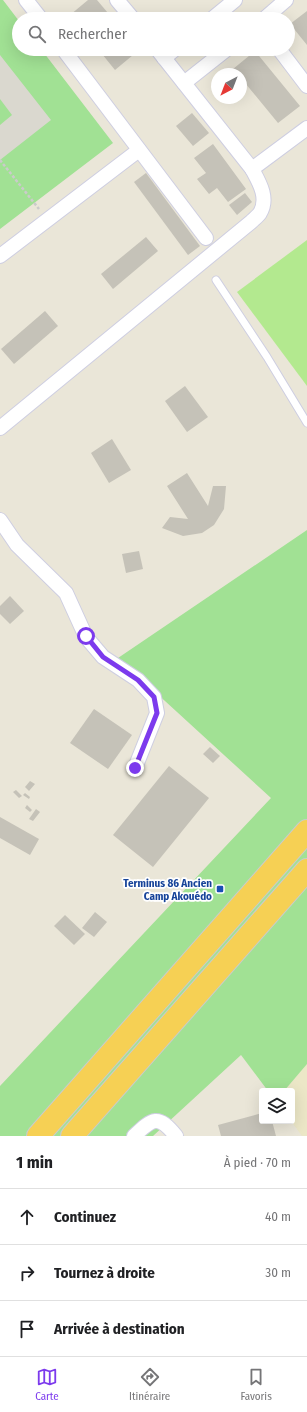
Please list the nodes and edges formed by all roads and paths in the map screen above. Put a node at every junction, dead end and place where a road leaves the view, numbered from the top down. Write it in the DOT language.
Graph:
graph roads {
  1 [pos="26,0"];
  2 [pos="117,0"];
  3 [pos="235,0"];
  4 [pos="286,0"];
  5 [pos="35,12"];
  6 [pos="127,12"];
  7 [pos="220,12"];
  8 [pos="272,12"];
  9 [pos="68,56"];
  10 [pos="163,56"];
  11 [pos="218,56"];
  12 [pos="284,56"];
  13 [pos="184,84"];
  14 [pos="307,86"];
  15 [pos="307,128"];
  16 [pos="139,150"];
  17 [pos="0,160"];
  18 [pos="252,169"];
  19 [pos="47,219"];
  20 [pos="206,238"];
  21 [pos="0,256"];
  22 [pos="216,280"];
  23 [pos="307,423"];
  24 [pos="0,428"];
  25 [pos="0,520"];
  26 [pos="135,768"];
  27 [pos="307,832"];
  28 [pos="307,870"];
  29 [pos="38,1136"];
  30 [pos="72,1136"];
  31 [pos="134,1136"];
  32 [pos="176,1136"];
  1 -- 5 [label="street"];
  2 -- 6 [label="street"];
  3 -- 7 [label="street"];
  4 -- 8 [label="street"];
  9 -- 16 [label="street"];
  10 -- 13 [label="street"];
  11 -- 13 [label="street"];
  12 -- 14 [label="street"];
  13 -- 18 [label="street"];
  15 -- 18 [label="street"];
  16 -- 19 [label="street"];
  16 -- 20 [label="street"];
  17 -- 19 [label="path"];
  18 -- 24 [label="street"];
  19 -- 21 [label="street"];
  22 -- 23 [label="lane"];
  25 -- 26 [label="street"];
  27 -- 29 [label="highway"];
  28 -- 30 [label="highway"];
  31 -- 32 [label="street"];
}
